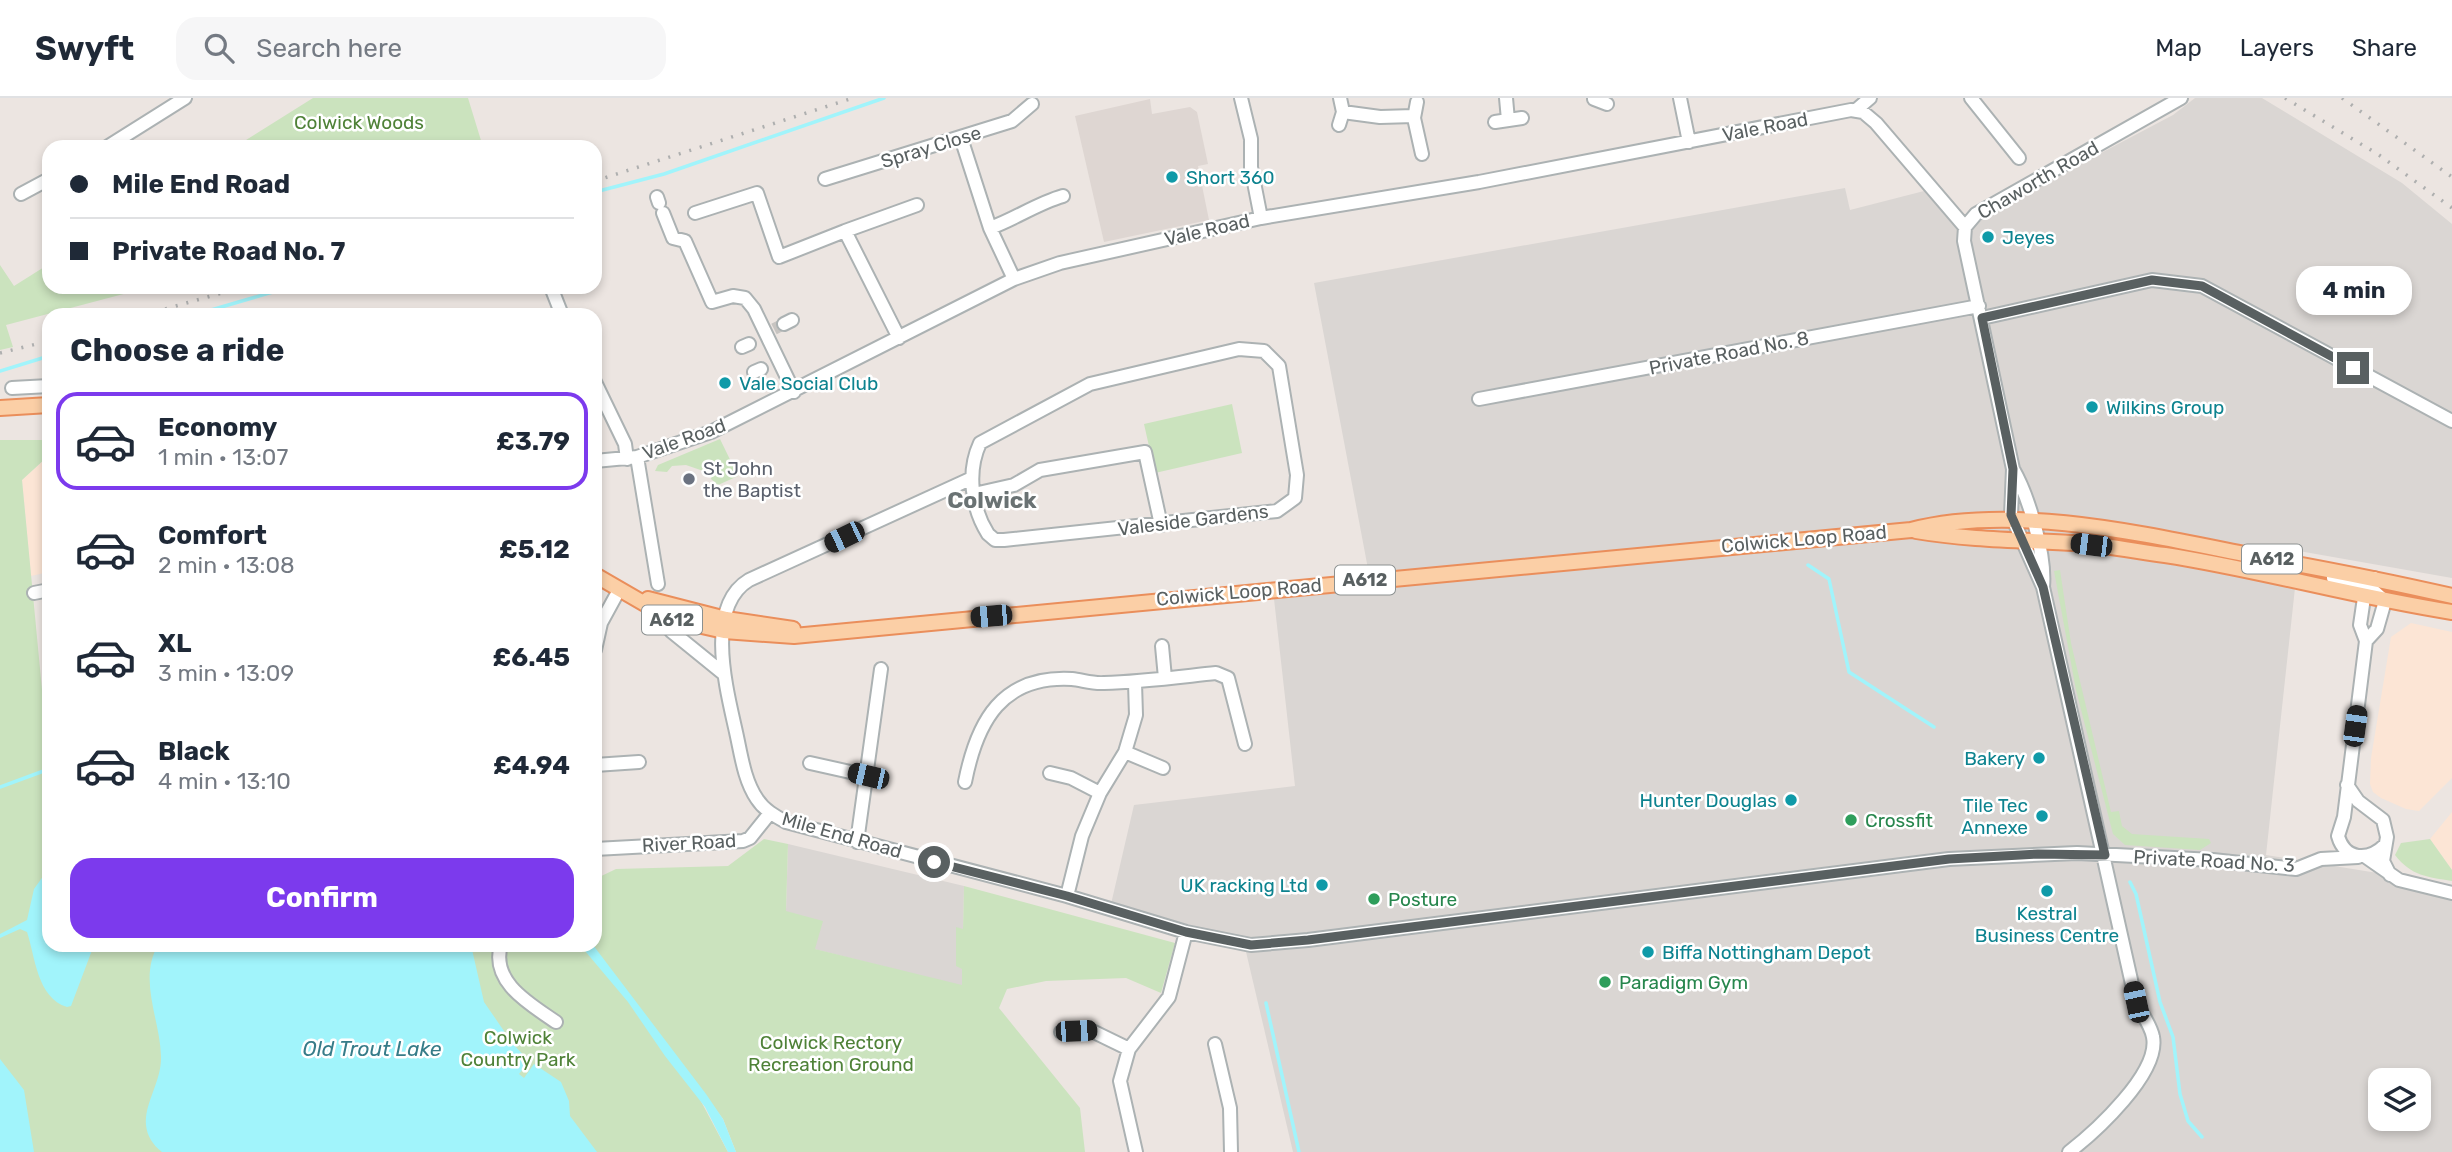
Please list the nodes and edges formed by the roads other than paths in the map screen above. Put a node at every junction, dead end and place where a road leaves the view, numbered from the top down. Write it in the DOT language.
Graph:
graph roads {
  1 [pos="184,98"];
  2 [pos="1241,98"];
  3 [pos="1340,98"];
  4 [pos="1506,98"];
  5 [pos="1680,98"];
  6 [pos="1838,98"];
  7 [pos="1870,98"];
  8 [pos="1971,98"];
  9 [pos="2181,98"];
  10 [pos="1417,102"];
  11 [pos="1592,103"];
  12 [pos="1032,104"];
  13 [pos="1607,104"];
  14 [pos="1856,110"];
  15 [pos="1343,112"];
  16 [pos="1840,112"];
  17 [pos="1415,116"];
  18 [pos="1495,122"];
  19 [pos="1339,125"];
  20 [pos="961,138"];
  21 [pos="118,140"];
  22 [pos="1689,142"];
  23 [pos="1422,154"];
  24 [pos="2019,158"];
  25 [pos="825,179"];
  26 [pos="42,183"];
  27 [pos="21,194"];
  28 [pos="1063,196"];
  29 [pos="660,204"];
  30 [pos="917,205"];
  31 [pos="695,213"];
  32 [pos="1261,218"];
  33 [pos="1965,227"];
  34 [pos="990,228"];
  35 [pos="845,231"];
  36 [pos="1014,279"];
  37 [pos="1981,312"];
  38 [pos="899,338"];
  39 [pos="17,385"];
  40 [pos="42,386"];
  41 [pos="794,392"];
  42 [pos="602,396"];
  43 [pos="1479,399"];
  44 [pos="42,405"];
  45 [pos="0,408"];
  46 [pos="2452,421"];
  47 [pos="632,458"];
  48 [pos="602,460"];
  49 [pos="2013,469"];
  50 [pos="970,479"];
  51 [pos="974,494"];
  52 [pos="2014,522"];
  53 [pos="2032,523"];
  54 [pos="1161,525"];
  55 [pos="1911,530"];
  56 [pos="2022,542"];
  57 [pos="2038,542"];
  58 [pos="602,579"];
  59 [pos="658,584"];
  60 [pos="2043,587"];
  61 [pos="2368,587"];
  62 [pos="42,591"];
  63 [pos="623,592"];
  64 [pos="34,593"];
  65 [pos="2452,596"];
  66 [pos="2385,601"];
  67 [pos="2452,612"];
  68 [pos="602,622"];
  69 [pos="725,625"];
  70 [pos="671,631"];
  71 [pos="2366,641"];
  72 [pos="1162,646"];
  73 [pos="724,674"];
  74 [pos="876,677"];
  75 [pos="1165,678"];
  76 [pos="1135,683"];
  77 [pos="1245,744"];
  78 [pos="1125,752"];
  79 [pos="639,762"];
  80 [pos="810,763"];
  81 [pos="602,765"];
  82 [pos="1163,768"];
  83 [pos="1050,773"];
  84 [pos="868,776"];
  85 [pos="965,782"];
  86 [pos="2347,785"];
  87 [pos="1100,793"];
  88 [pos="2372,811"];
  89 [pos="769,813"];
  90 [pos="2344,817"];
  91 [pos="2340,841"];
  92 [pos="856,842"];
  93 [pos="2385,845"];
  94 [pos="602,849"];
  95 [pos="2105,855"];
  96 [pos="2362,857"];
  97 [pos="2321,859"];
  98 [pos="2390,875"];
  99 [pos="2452,893"];
  100 [pos="1067,896"];
  101 [pos="1186,932"];
  102 [pos="1263,944"];
  103 [pos="501,952"];
  104 [pos="558,1019"];
  105 [pos="1061,1032"];
  106 [pos="1214,1044"];
  107 [pos="1129,1049"];
  108 [pos="1136,1152"];
  109 [pos="1231,1152"];
  110 [pos="2069,1152"];
  1 -- 21 [label="street"];
  2 -- 32 [label="street"];
  3 -- 15 [label="street"];
  4 -- 18 [label="street"];
  5 -- 22 [label="street"];
  6 -- 16 [label="street"];
  7 -- 14 [label="street"];
  8 -- 24 [label="street"];
  9 -- 33 [label="street, Chaworth Road"];
  10 -- 17 [label="street"];
  11 -- 13 [label="street"];
  12 -- 20 [label="street, Spray Close"];
  14 -- 16 [label="street, Vale Road"];
  14 -- 33 [label="street, Chaworth Road"];
  15 -- 17 [label="street"];
  15 -- 19 [label="street"];
  16 -- 22 [label="street, Vale Road"];
  17 -- 23 [label="street"];
  20 -- 25 [label="street, Spray Close"];
  20 -- 34 [label="street"];
  22 -- 32 [label="street, Vale Road"];
  26 -- 27 [label="street"];
  28 -- 34 [label="street"];
  29 -- 41 [label="street"];
  30 -- 35 [label="street"];
  31 -- 35 [label="street"];
  32 -- 36 [label="street, Vale Road"];
  33 -- 37 [label="street"];
  34 -- 36 [label="street"];
  35 -- 38 [label="street"];
  36 -- 38 [label="street, Vale Road"];
  37 -- 43 [label="street, Private Road No. 8"];
  37 -- 46 [label="street, Private Road No. 8"];
  37 -- 49 [label="street"];
  38 -- 41 [label="street, Vale Road"];
  39 -- 40 [label="street"];
  41 -- 47 [label="street, Vale Road"];
  42 -- 47 [label="street"];
  44 -- 45 [label="main road"];
  47 -- 48 [label="street, Vale Road"];
  47 -- 59 [label="street"];
  49 -- 52 [label="street"];
  49 -- 53 [label="street"];
  50 -- 51 [label="street, Valeside Gardens"];
  50 -- 54 [label="street, Valeside Gardens"];
  50 -- 69 [label="street"];
  51 -- 54 [label="street, Valeside Gardens"];
  51 -- 54 [label="street"];
  52 -- 53 [label="main road, Colwick Loop Road / A612"];
  52 -- 55 [label="main road, Colwick Loop Road / A612"];
  52 -- 56 [label="street"];
  53 -- 57 [label="street"];
  53 -- 61 [label="main road, Colwick Loop Road / A612"];
  55 -- 56 [label="main road, Colwick Loop Road / A612"];
  55 -- 69 [label="main road, Colwick Loop Road / A612"];
  56 -- 57 [label="main road, Colwick Loop Road / A612"];
  56 -- 60 [label="street"];
  57 -- 60 [label="street"];
  57 -- 61 [label="main road, Colwick Loop Road / A612"];
  58 -- 63 [label="main road, A612"];
  60 -- 95 [label="street"];
  61 -- 65 [label="main road, Colwick Loop Road / A612"];
  61 -- 66 [label="main road, Colwick Loop Road / A612"];
  61 -- 71 [label="street"];
  62 -- 64 [label="street"];
  63 -- 68 [label="street"];
  63 -- 69 [label="main road, A612"];
  66 -- 67 [label="main road, Colwick Loop Road / A612"];
  66 -- 71 [label="street"];
  69 -- 73 [label="street, Mile End Road"];
  70 -- 73 [label="street"];
  71 -- 86 [label="street"];
  72 -- 75 [label="street"];
  73 -- 89 [label="street, Mile End Road"];
  74 -- 84 [label="street"];
  75 -- 76 [label="street"];
  75 -- 77 [label="street"];
  76 -- 78 [label="street"];
  76 -- 85 [label="street"];
  78 -- 82 [label="street"];
  78 -- 87 [label="street"];
  79 -- 81 [label="street"];
  80 -- 84 [label="street"];
  83 -- 87 [label="street"];
  84 -- 92 [label="street"];
  86 -- 88 [label="street"];
  86 -- 90 [label="street"];
  87 -- 100 [label="street"];
  88 -- 90 [label="street"];
  88 -- 93 [label="street"];
  89 -- 92 [label="street, Mile End Road"];
  89 -- 94 [label="street, River Road"];
  90 -- 91 [label="street"];
  91 -- 96 [label="street"];
  91 -- 97 [label="street, Private Road No. 3"];
  92 -- 100 [label="street, Mile End Road"];
  93 -- 96 [label="street"];
  93 -- 98 [label="street"];
  95 -- 97 [label="street, Private Road No. 3"];
  95 -- 102 [label="street, Private Road No. 3"];
  95 -- 110 [label="street"];
  96 -- 97 [label="street, Private Road No. 3"];
  96 -- 98 [label="street"];
  98 -- 99 [label="street"];
  100 -- 101 [label="street, Mile End Road"];
  101 -- 102 [label="street, Mile End Road"];
  101 -- 107 [label="street"];
  103 -- 104 [label="street"];
  105 -- 107 [label="street"];
  106 -- 109 [label="street"];
  107 -- 108 [label="street"];
}
